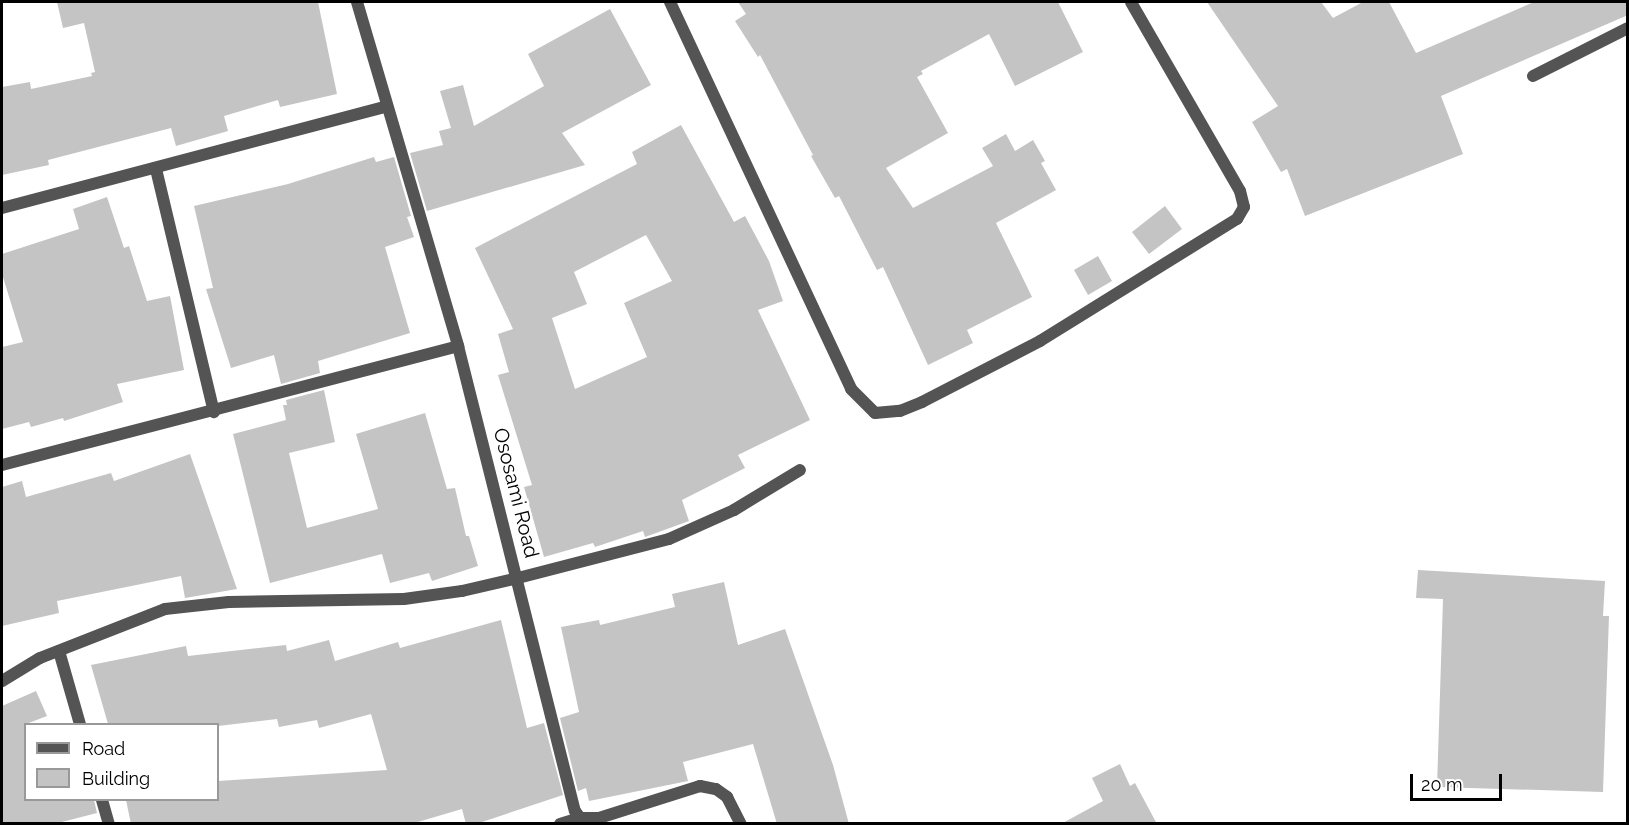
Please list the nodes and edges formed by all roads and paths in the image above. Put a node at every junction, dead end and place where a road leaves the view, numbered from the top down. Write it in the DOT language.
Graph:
graph roads {
  1 [pos="357,2"];
  2 [pos="670,2"];
  3 [pos="1131,2"];
  4 [pos="1628,28"];
  5 [pos="1533,76"];
  6 [pos="387,106"];
  7 [pos="156,169"];
  8 [pos="2,208"];
  9 [pos="458,346"];
  10 [pos="214,412"];
  11 [pos="2,465"];
  12 [pos="800,470"];
  13 [pos="518,578"];
  14 [pos="59,651"];
  15 [pos="2,681"];
  16 [pos="80,723"];
  17 [pos="102,801"];
  18 [pos="580,818"];
  19 [pos="109,824"];
  20 [pos="560,824"];
  21 [pos="741,824"];
  1 -- 6 [label="street, Ososami Road"];
  2 -- 3 [label="street"];
  4 -- 5 [label="street"];
  6 -- 7 [label="street"];
  6 -- 9 [label="street, Ososami Road"];
  7 -- 8 [label="street"];
  7 -- 10 [label="street"];
  9 -- 10 [label="street"];
  9 -- 13 [label="street, Ososami Road"];
  10 -- 11 [label="street"];
  12 -- 13 [label="street"];
  13 -- 14 [label="street"];
  13 -- 18 [label="street, Ososami Road"];
  14 -- 15 [label="street"];
  14 -- 16 [label="street"];
  17 -- 19 [label="street"];
  18 -- 20 [label="street"];
  18 -- 21 [label="street"];
}
